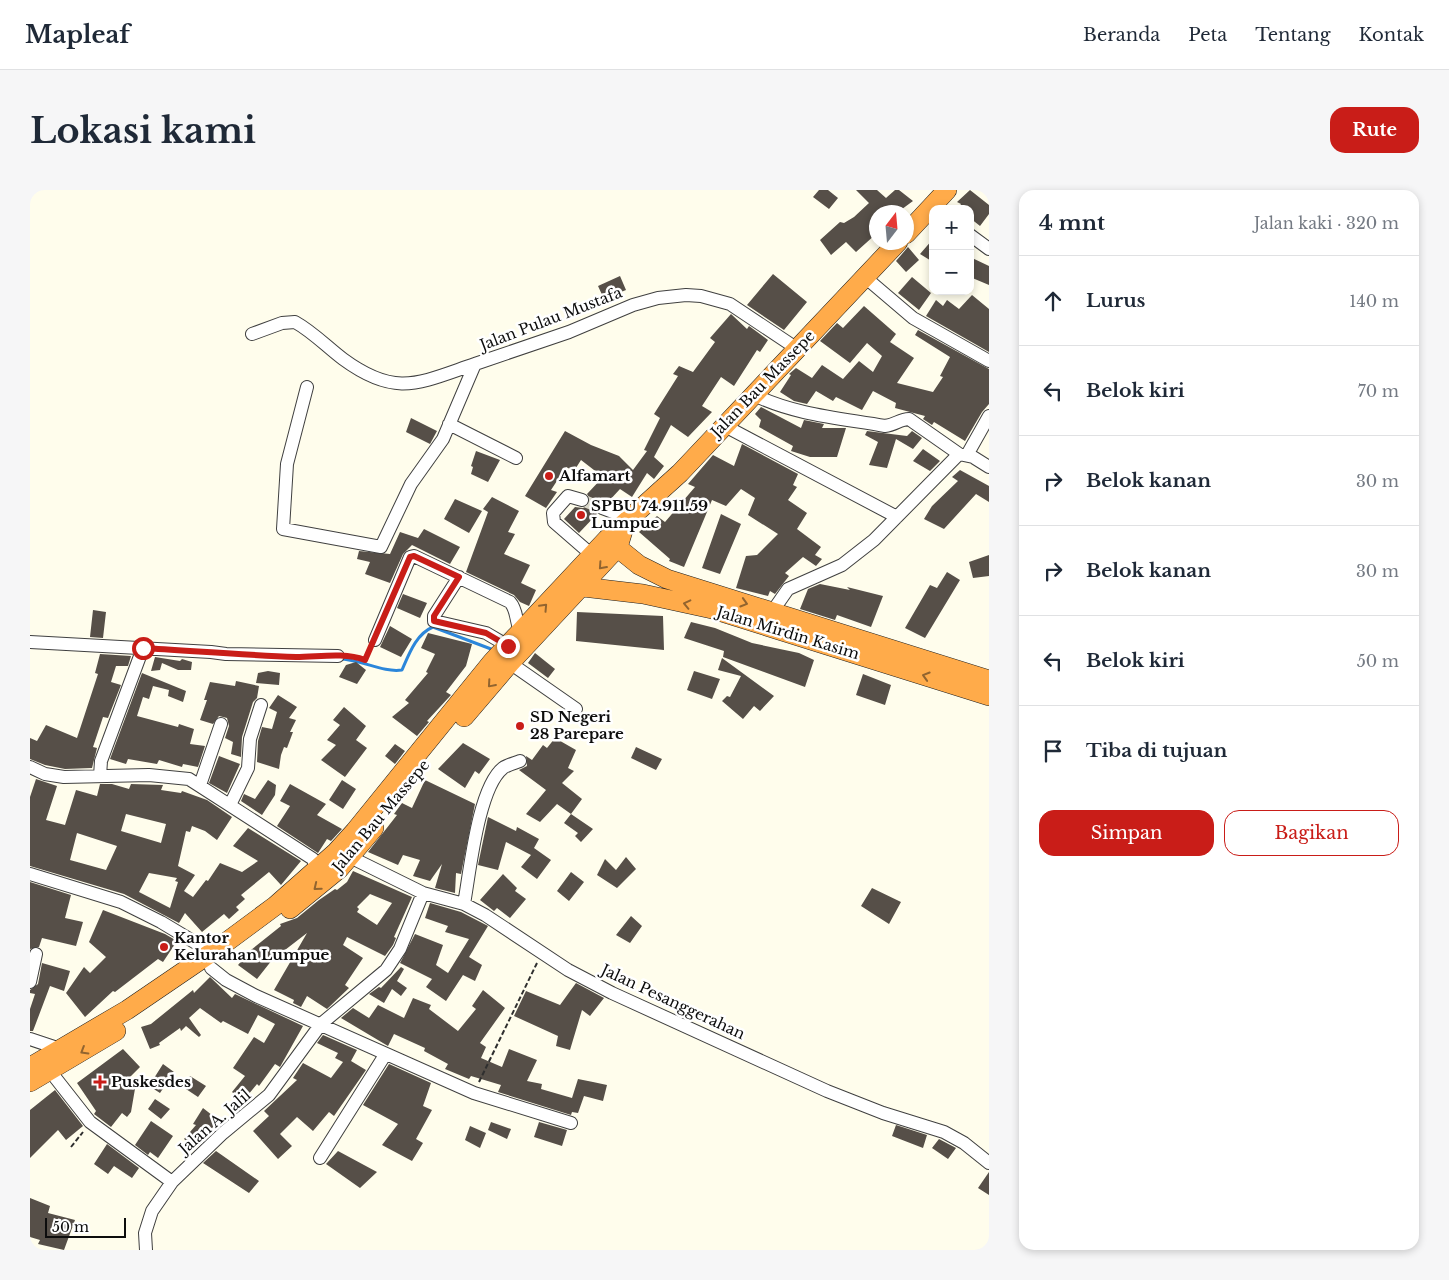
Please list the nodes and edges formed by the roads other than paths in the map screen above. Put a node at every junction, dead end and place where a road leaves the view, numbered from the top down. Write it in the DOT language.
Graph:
graph roads {
  1 [pos="947,190"];
  2 [pos="936,205"];
  3 [pos="929,212"];
  4 [pos="914,226"];
  5 [pos="974,238"];
  6 [pos="989,249"];
  7 [pos="891,250"];
  8 [pos="866,278"];
  9 [pos="252,334"];
  10 [pos="796,348"];
  11 [pos="989,361"];
  12 [pos="475,364"];
  13 [pos="307,387"];
  14 [pos="754,395"];
  15 [pos="989,416"];
  16 [pos="449,424"];
  17 [pos="723,425"];
  18 [pos="963,454"];
  19 [pos="516,458"];
  20 [pos="989,466"];
  21 [pos="582,500"];
  22 [pos="602,508"];
  23 [pos="897,517"];
  24 [pos="628,521"];
  25 [pos="612,543"];
  26 [pos="592,555"];
  27 [pos="459,577"];
  28 [pos="582,587"];
  29 [pos="772,612"];
  30 [pos="521,632"];
  31 [pos="374,640"];
  32 [pos="30,642"];
  33 [pos="142,651"];
  34 [pos="509,654"];
  35 [pos="338,656"];
  36 [pos="964,680"];
  37 [pos="989,680"];
  38 [pos="989,696"];
  39 [pos="261,705"];
  40 [pos="576,709"];
  41 [pos="221,724"];
  42 [pos="520,761"];
  43 [pos="30,767"];
  44 [pos="100,776"];
  45 [pos="200,786"];
  46 [pos="230,805"];
  47 [pos="350,857"];
  48 [pos="316,870"];
  49 [pos="30,874"];
  50 [pos="422,893"];
  51 [pos="464,904"];
  52 [pos="36,954"];
  53 [pos="211,960"];
  54 [pos="30,982"];
  55 [pos="321,1024"];
  56 [pos="30,1039"];
  57 [pos="60,1049"];
  58 [pos="385,1055"];
  59 [pos="30,1067"];
  60 [pos="50,1071"];
  61 [pos="30,1082"];
  62 [pos="571,1123"];
  63 [pos="320,1158"];
  64 [pos="989,1164"];
  65 [pos="172,1182"];
  66 [pos="146,1250"];
  1 -- 2 [label="highway"];
  3 -- 4 [label="highway"];
  5 -- 6 [label="street"];
  7 -- 8 [label="highway, Jalan Bau Massepe"];
  8 -- 10 [label="highway, Jalan Bau Massepe"];
  8 -- 11 [label="street"];
  9 -- 12 [label="street"];
  10 -- 12 [label="street, Jalan Pulau Mustafa"];
  10 -- 14 [label="highway, Jalan Bau Massepe"];
  12 -- 16 [label="street, Jalan Pulau Mustafa"];
  13 -- 16 [label="street, Jalan Pulau Mustafa"];
  14 -- 17 [label="highway, Jalan Bau Massepe"];
  14 -- 18 [label="street"];
  15 -- 18 [label="street"];
  16 -- 19 [label="street"];
  17 -- 23 [label="street"];
  17 -- 24 [label="highway, Jalan Bau Massepe"];
  18 -- 20 [label="street"];
  18 -- 23 [label="street"];
  21 -- 26 [label="street"];
  22 -- 24 [label="street"];
  23 -- 29 [label="street"];
  24 -- 25 [label="highway, Jalan Bau Massepe"];
  25 -- 26 [label="highway, Jalan Bau Massepe"];
  25 -- 28 [label="highway, Jalan Bau Massepe, one-way"];
  25 -- 29 [label="highway, Jalan Mirdin Kasim, one-way"];
  30 -- 26 [label="highway, Jalan Bau Massepe, one-way"];
  27 -- 30 [label="street"];
  27 -- 31 [label="street"];
  27 -- 34 [label="street"];
  28 -- 34 [label="highway, Jalan Bau Massepe"];
  36 -- 28 [label="highway, Jalan Mirdin Kasim, one-way"];
  29 -- 36 [label="highway, Jalan Mirdin Kasim"];
  30 -- 34 [label="highway, Jalan Bau Massepe"];
  32 -- 33 [label="street"];
  33 -- 35 [label="street"];
  33 -- 44 [label="street"];
  34 -- 40 [label="street"];
  34 -- 47 [label="highway, Jalan Bau Massepe, one-way"];
  34 -- 48 [label="highway, Jalan Bau Massepe"];
  36 -- 37 [label="highway, Jalan Mirdin Kasim"];
  36 -- 38 [label="highway, Jalan Mirdin Kasim"];
  39 -- 46 [label="street"];
  41 -- 45 [label="street"];
  42 -- 51 [label="street"];
  43 -- 44 [label="street"];
  44 -- 45 [label="street"];
  45 -- 46 [label="street"];
  46 -- 48 [label="street"];
  47 -- 50 [label="street, Jalan Pesanggerahan"];
  47 -- 53 [label="highway, Jalan Bau Massepe, one-way"];
  48 -- 53 [label="highway, Jalan Bau Massepe"];
  49 -- 53 [label="street"];
  50 -- 51 [label="street, Jalan Pesanggerahan"];
  50 -- 55 [label="street, Jalan A. Jalil"];
  51 -- 64 [label="street, Jalan Pesanggerahan"];
  52 -- 54 [label="street"];
  53 -- 55 [label="street"];
  53 -- 57 [label="highway, Jalan Bau Massepe"];
  53 -- 60 [label="highway, Jalan Bau Massepe, one-way"];
  55 -- 58 [label="street"];
  55 -- 65 [label="street, Jalan A. Jalil"];
  56 -- 57 [label="street"];
  57 -- 59 [label="highway, Jalan Bau Massepe"];
  58 -- 62 [label="street"];
  58 -- 63 [label="street"];
  60 -- 61 [label="highway, Jalan Bau Massepe"];
  60 -- 65 [label="street"];
  65 -- 66 [label="street, Jalan A. Jalil"];
}
